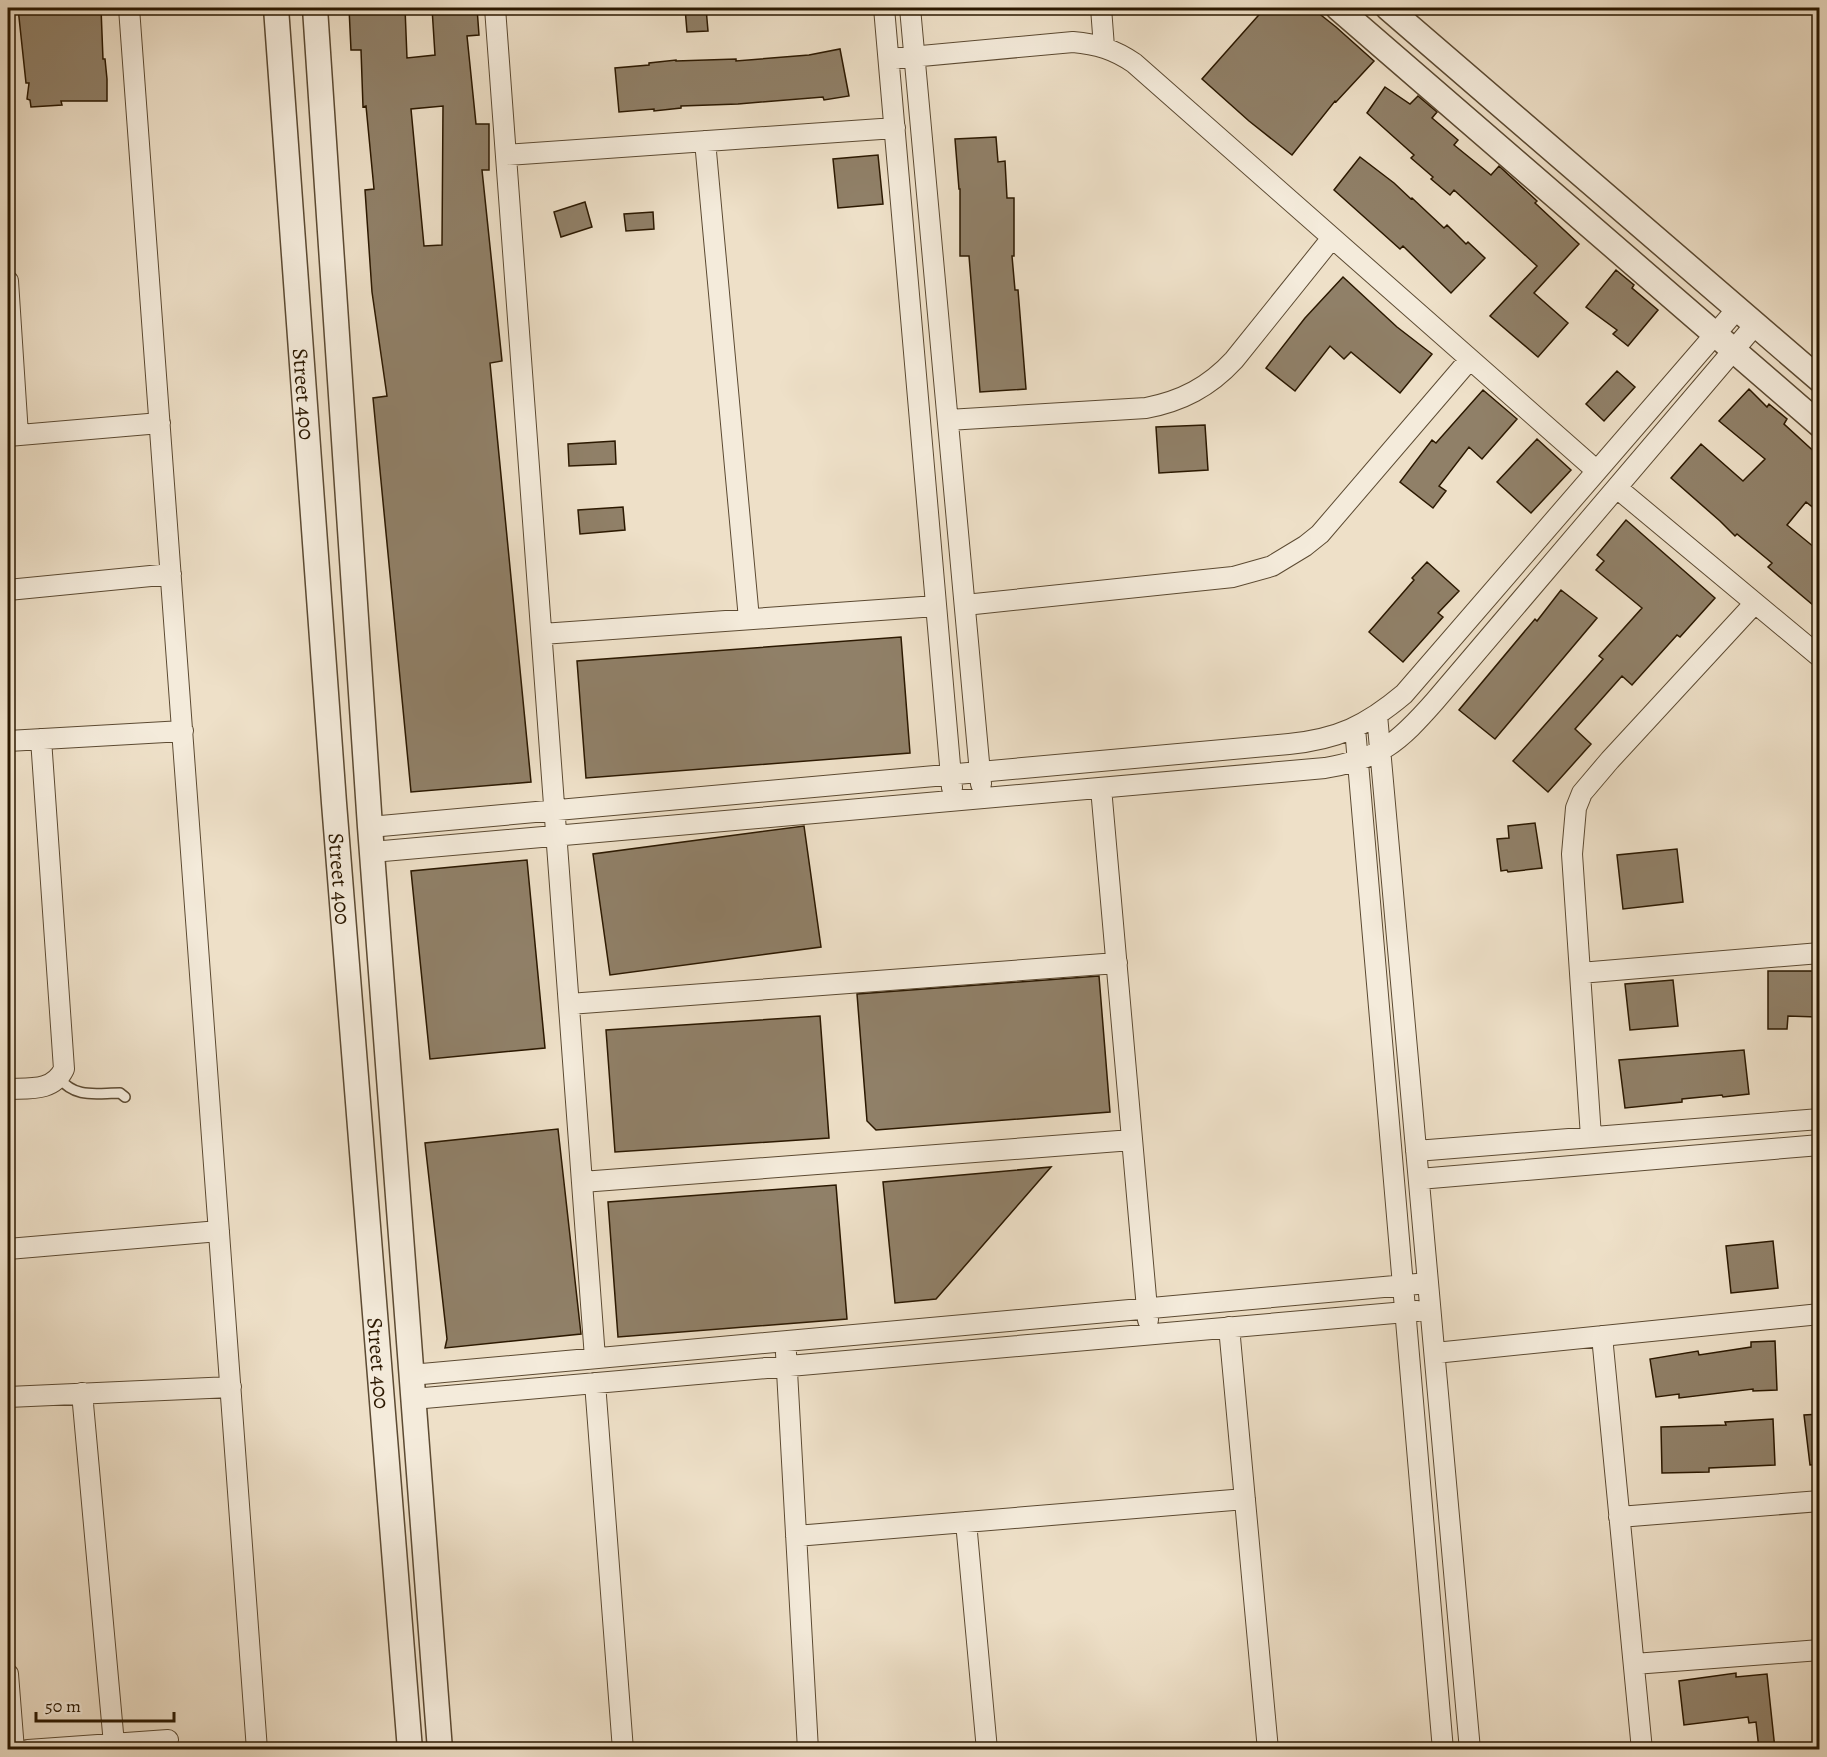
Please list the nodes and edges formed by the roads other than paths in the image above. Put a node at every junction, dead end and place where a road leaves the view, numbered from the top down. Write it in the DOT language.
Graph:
graph roads {
  1 [pos="129,8"];
  2 [pos="276,8"];
  3 [pos="315,8"];
  4 [pos="495,8"];
  5 [pos="884,8"];
  6 [pos="910,8"];
  7 [pos="1101,8"];
  8 [pos="1338,8"];
  9 [pos="1388,8"];
  10 [pos="1104,47"];
  11 [pos="914,57"];
  12 [pos="889,59"];
  13 [pos="895,128"];
  14 [pos="705,141"];
  15 [pos="506,155"];
  16 [pos="1332,238"];
  17 [pos="8,291"];
  18 [pos="1746,317"];
  19 [pos="1715,334"];
  20 [pos="1734,350"];
  21 [pos="1470,359"];
  22 [pos="1820,380"];
  23 [pos="948,420"];
  24 [pos="160,423"];
  25 [pos="1820,425"];
  26 [pos="13,435"];
  27 [pos="1597,471"];
  28 [pos="1617,488"];
  29 [pos="171,574"];
  30 [pos="8,590"];
  31 [pos="1755,603"];
  32 [pos="965,605"];
  33 [pos="936,606"];
  34 [pos="749,619"];
  35 [pos="542,634"];
  36 [pos="1820,657"];
  37 [pos="1377,716"];
  38 [pos="1354,728"];
  39 [pos="183,731"];
  40 [pos="41,739"];
  41 [pos="8,741"];
  42 [pos="1381,751"];
  43 [pos="1357,761"];
  44 [pos="980,772"];
  45 [pos="951,775"];
  46 [pos="1101,788"];
  47 [pos="983,798"];
  48 [pos="953,801"];
  49 [pos="555,810"];
  50 [pos="370,827"];
  51 [pos="557,835"];
  52 [pos="372,852"];
  53 [pos="338,855"];
  54 [pos="1820,953"];
  55 [pos="1117,963"];
  56 [pos="1580,974"];
  57 [pos="569,1004"];
  58 [pos="59,1078"];
  59 [pos="8,1089"];
  60 [pos="125,1097"];
  61 [pos="1820,1119"];
  62 [pos="1591,1137"];
  63 [pos="1132,1140"];
  64 [pos="1820,1145"];
  65 [pos="1416,1151"];
  66 [pos="1419,1179"];
  67 [pos="582,1182"];
  68 [pos="219,1231"];
  69 [pos="8,1249"];
  70 [pos="1428,1283"];
  71 [pos="1404,1285"];
  72 [pos="1147,1308"];
  73 [pos="1431,1310"];
  74 [pos="1406,1312"];
  75 [pos="1820,1314"];
  76 [pos="1229,1327"];
  77 [pos="1150,1334"];
  78 [pos="1602,1336"];
  79 [pos="785,1341"];
  80 [pos="1435,1353"];
  81 [pos="596,1358"];
  82 [pos="786,1366"];
  83 [pos="411,1375"];
  84 [pos="596,1383"];
  85 [pos="231,1387"];
  86 [pos="82,1393"];
  87 [pos="8,1397"];
  88 [pos="413,1399"];
  89 [pos="1245,1499"];
  90 [pos="1820,1501"];
  91 [pos="1619,1517"];
  92 [pos="966,1522"];
  93 [pos="796,1536"];
  94 [pos="1820,1650"];
  95 [pos="1634,1664"];
  96 [pos="8,1674"];
  97 [pos="168,1740"];
  98 [pos="114,1744"];
  99 [pos="14,1749"];
  100 [pos="28,1749"];
  101 [pos="257,1749"];
  102 [pos="410,1749"];
  103 [pos="440,1749"];
  104 [pos="623,1749"];
  105 [pos="808,1749"];
  106 [pos="987,1749"];
  107 [pos="1268,1749"];
  108 [pos="1443,1749"];
  109 [pos="1470,1749"];
  110 [pos="1642,1749"];
  1 -- 24 [label="street"];
  2 -- 53 [label="street, Street 400"];
  3 -- 50 [label="street, Street 400"];
  4 -- 15 [label="street"];
  5 -- 12 [label="street"];
  6 -- 11 [label="street"];
  7 -- 10 [label="street"];
  8 -- 19 [label="street"];
  9 -- 18 [label="street"];
  10 -- 11 [label="street"];
  10 -- 16 [label="street"];
  11 -- 12 [label="street"];
  11 -- 23 [label="street"];
  12 -- 13 [label="street"];
  13 -- 14 [label="street"];
  13 -- 33 [label="street"];
  14 -- 15 [label="street"];
  14 -- 34 [label="street"];
  15 -- 35 [label="street"];
  16 -- 21 [label="street"];
  16 -- 23 [label="street"];
  17 -- 26 [label="street"];
  18 -- 19 [label="street"];
  18 -- 20 [label="street"];
  18 -- 22 [label="street"];
  19 -- 20 [label="street"];
  19 -- 27 [label="street"];
  20 -- 25 [label="street"];
  20 -- 28 [label="street"];
  21 -- 27 [label="street"];
  21 -- 32 [label="street"];
  23 -- 32 [label="street"];
  24 -- 26 [label="street"];
  24 -- 29 [label="street"];
  27 -- 37 [label="street"];
  28 -- 31 [label="street"];
  28 -- 42 [label="street"];
  29 -- 30 [label="street"];
  29 -- 39 [label="street"];
  31 -- 36 [label="street"];
  31 -- 56 [label="street"];
  32 -- 44 [label="street"];
  33 -- 34 [label="street"];
  33 -- 45 [label="street"];
  34 -- 35 [label="street"];
  35 -- 49 [label="street"];
  37 -- 38 [label="street"];
  37 -- 42 [label="street"];
  38 -- 43 [label="street"];
  38 -- 44 [label="street"];
  39 -- 40 [label="street"];
  39 -- 68 [label="street"];
  40 -- 41 [label="street"];
  40 -- 58 [label="street"];
  42 -- 43 [label="street"];
  42 -- 65 [label="street"];
  43 -- 46 [label="street"];
  43 -- 71 [label="street"];
  44 -- 45 [label="street"];
  44 -- 47 [label="street"];
  45 -- 48 [label="street"];
  45 -- 49 [label="street"];
  46 -- 47 [label="street"];
  46 -- 55 [label="street"];
  47 -- 48 [label="street"];
  48 -- 51 [label="street"];
  49 -- 50 [label="street"];
  49 -- 51 [label="street"];
  50 -- 52 [label="street, Street 400"];
  51 -- 52 [label="street"];
  51 -- 57 [label="street"];
  52 -- 53 [label="street"];
  52 -- 83 [label="street, Street 400"];
  53 -- 102 [label="street, Street 400"];
  54 -- 56 [label="street"];
  55 -- 57 [label="street"];
  55 -- 63 [label="street"];
  56 -- 62 [label="street"];
  57 -- 67 [label="street"];
  58 -- 59 [label="street"];
  58 -- 60 [label="lane"];
  61 -- 62 [label="street"];
  62 -- 65 [label="street"];
  63 -- 67 [label="street"];
  63 -- 72 [label="street"];
  64 -- 66 [label="street"];
  65 -- 66 [label="street"];
  66 -- 70 [label="street"];
  67 -- 81 [label="street"];
  68 -- 69 [label="street"];
  68 -- 85 [label="street"];
  70 -- 71 [label="street"];
  70 -- 73 [label="street"];
  71 -- 72 [label="street"];
  71 -- 74 [label="street"];
  72 -- 77 [label="street"];
  72 -- 79 [label="street"];
  73 -- 74 [label="street"];
  73 -- 80 [label="street"];
  74 -- 76 [label="street"];
  74 -- 108 [label="street"];
  75 -- 78 [label="street"];
  76 -- 77 [label="street"];
  76 -- 89 [label="street"];
  77 -- 82 [label="street"];
  78 -- 80 [label="street"];
  78 -- 91 [label="street"];
  79 -- 81 [label="street"];
  79 -- 82 [label="street"];
  80 -- 109 [label="street"];
  81 -- 83 [label="street"];
  82 -- 84 [label="street"];
  82 -- 93 [label="street"];
  83 -- 88 [label="street, Street 400"];
  84 -- 88 [label="street"];
  84 -- 104 [label="street"];
  85 -- 86 [label="street"];
  85 -- 101 [label="street"];
  86 -- 87 [label="street"];
  86 -- 98 [label="street"];
  88 -- 103 [label="street, Street 400"];
  89 -- 92 [label="street"];
  89 -- 107 [label="street"];
  90 -- 91 [label="street"];
  91 -- 95 [label="street"];
  92 -- 93 [label="street"];
  92 -- 106 [label="street"];
  93 -- 105 [label="street"];
  94 -- 95 [label="street"];
  95 -- 110 [label="street"];
  96 -- 99 [label="street"];
  97 -- 98 [label="street"];
  98 -- 100 [label="street"];
}
